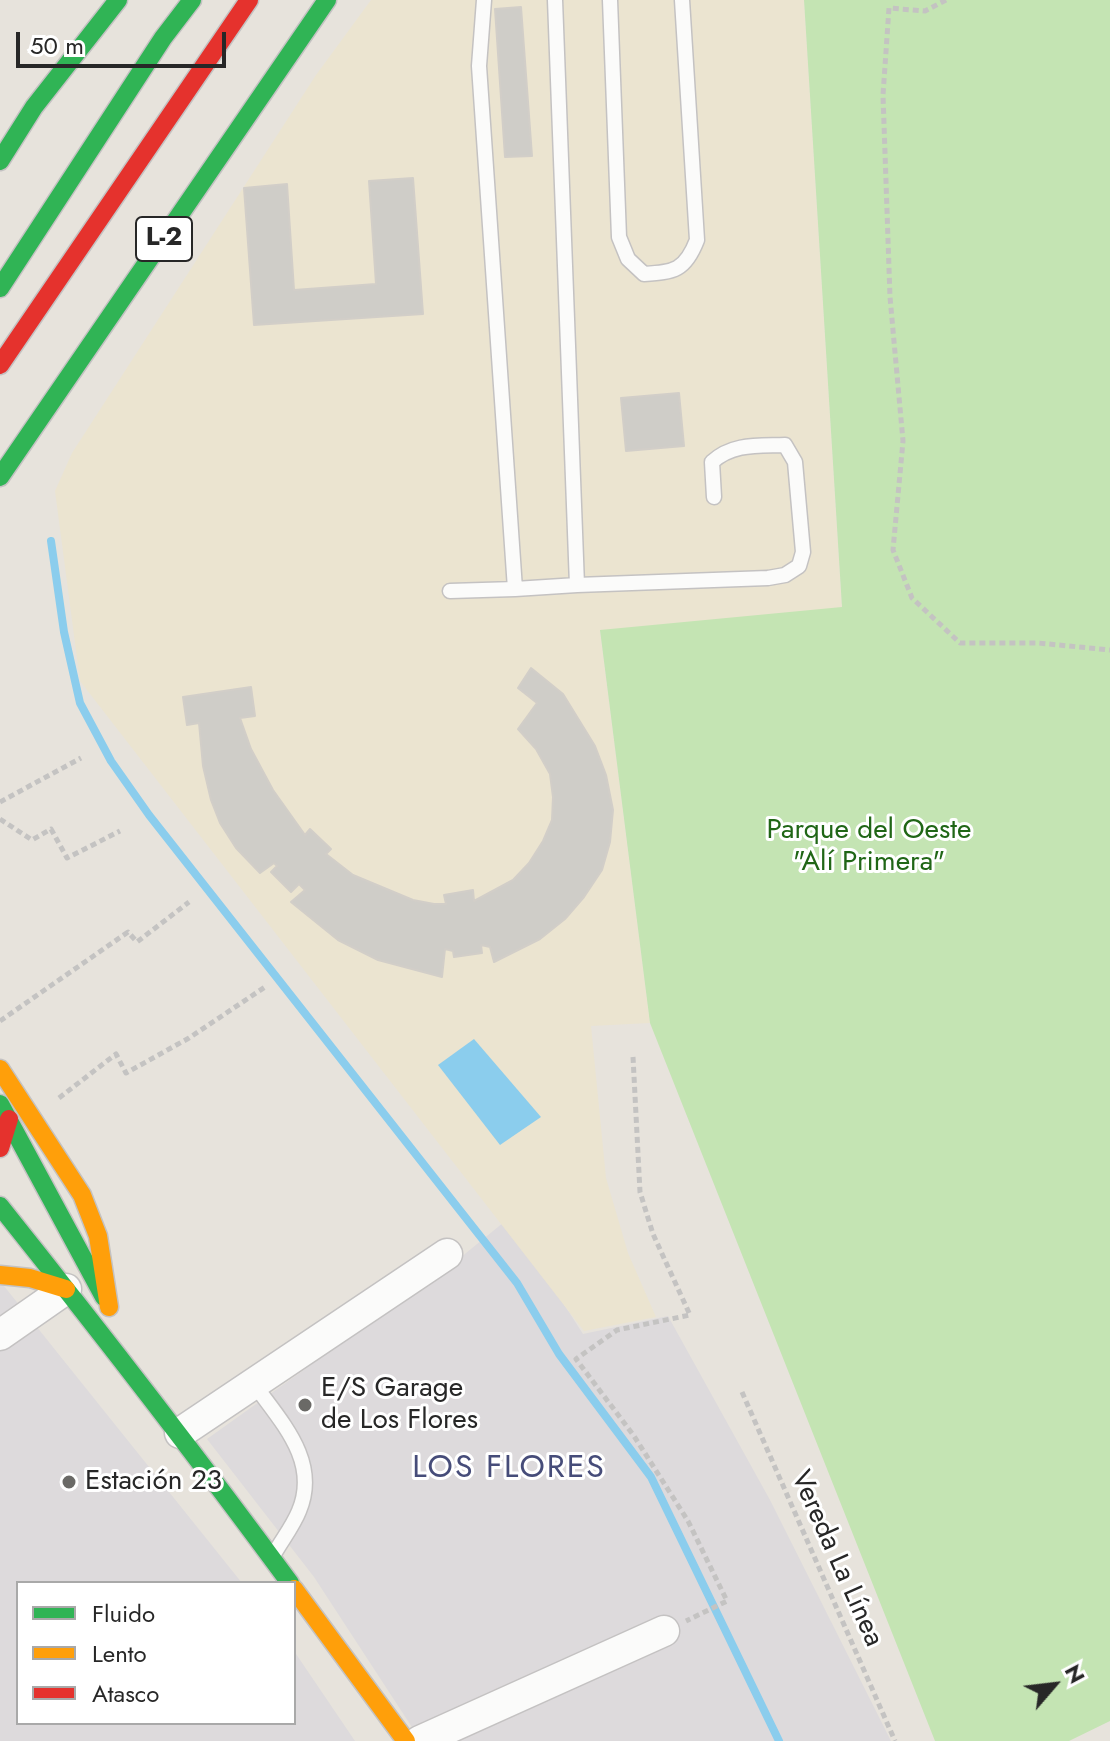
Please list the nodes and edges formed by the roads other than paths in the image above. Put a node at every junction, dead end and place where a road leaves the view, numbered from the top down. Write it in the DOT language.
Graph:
graph roads {
  1 [pos="118,0"];
  2 [pos="192,0"];
  3 [pos="249,0"];
  4 [pos="327,0"];
  5 [pos="484,0"];
  6 [pos="555,0"];
  7 [pos="610,0"];
  8 [pos="682,0"];
  9 [pos="83,13"];
  10 [pos="34,107"];
  11 [pos="0,161"];
  12 [pos="44,221"];
  13 [pos="0,261"];
  14 [pos="0,288"];
  15 [pos="0,365"];
  16 [pos="0,477"];
  17 [pos="714,497"];
  18 [pos="577,585"];
  19 [pos="515,589"];
  20 [pos="450,591"];
  21 [pos="0,1069"];
  22 [pos="4,1111"];
  23 [pos="0,1148"];
  24 [pos="0,1206"];
  25 [pos="447,1254"];
  26 [pos="0,1275"];
  27 [pos="66,1289"];
  28 [pos="109,1307"];
  29 [pos="0,1335"];
  30 [pos="254,1384"];
  31 [pos="141,1387"];
  32 [pos="180,1433"];
  33 [pos="271,1558"];
  34 [pos="288,1581"];
  35 [pos="296,1592"];
  36 [pos="664,1631"];
  37 [pos="406,1741"];
  38 [pos="420,1741"];
  1 -- 10 [label="main road"];
  2 -- 12 [label="main road"];
  3 -- 15 [label="main road, L-2"];
  4 -- 16 [label="main road, L-2"];
  5 -- 19 [label="lane"];
  6 -- 18 [label="lane"];
  7 -- 8 [label="lane"];
  9 -- 10 [label="main road"];
  10 -- 11 [label="main road"];
  12 -- 13 [label="main road"];
  12 -- 14 [label="main road"];
  17 -- 18 [label="lane"];
  18 -- 19 [label="lane"];
  19 -- 20 [label="lane"];
  21 -- 28 [label="main road"];
  22 -- 23 [label="main road"];
  22 -- 28 [label="main road"];
  24 -- 27 [label="main road"];
  25 -- 30 [label="street"];
  26 -- 27 [label="main road"];
  27 -- 29 [label="street"];
  27 -- 31 [label="main road"];
  28 -- 31 [label="main road"];
  30 -- 32 [label="street"];
  30 -- 33 [label="lane"];
  31 -- 32 [label="main road"];
  32 -- 33 [label="main road"];
  33 -- 34 [label="main road"];
  35 -- 37 [label="main road"];
  36 -- 38 [label="street"];
}
